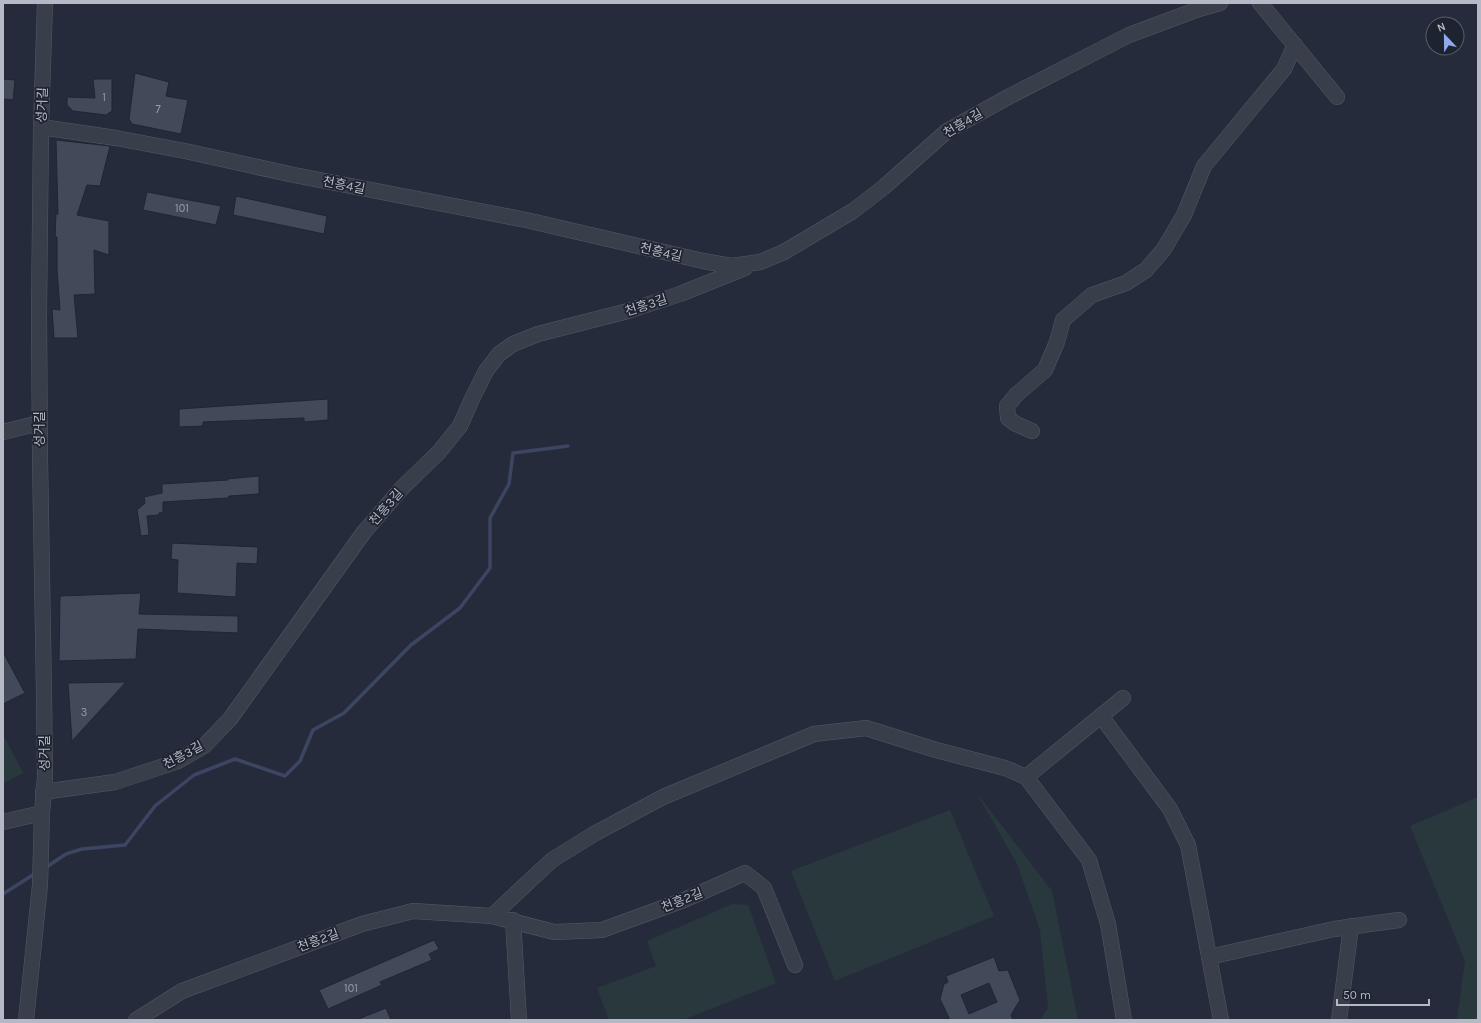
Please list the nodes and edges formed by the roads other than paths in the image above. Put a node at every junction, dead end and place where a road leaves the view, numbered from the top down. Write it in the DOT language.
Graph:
graph roads {
  1 [pos="45,3"];
  2 [pos="1220,3"];
  3 [pos="1260,3"];
  4 [pos="1295,45"];
  5 [pos="1337,97"];
  6 [pos="41,127"];
  7 [pos="760,262"];
  8 [pos="39,423"];
  9 [pos="1032,431"];
  10 [pos="3,432"];
  11 [pos="1123,698"];
  12 [pos="1101,716"];
  13 [pos="1026,777"];
  14 [pos="43,792"];
  15 [pos="42,813"];
  16 [pos="3,822"];
  17 [pos="492,916"];
  18 [pos="513,920"];
  19 [pos="1398,920"];
  20 [pos="1351,926"];
  21 [pos="1209,957"];
  22 [pos="795,965"];
  23 [pos="26,1020"];
  24 [pos="136,1020"];
  25 [pos="519,1020"];
  26 [pos="1124,1020"];
  27 [pos="1221,1020"];
  28 [pos="1339,1020"];
  1 -- 6 [label="street, 성거길"];
  2 -- 7 [label="street, 천흥4길"];
  3 -- 4 [label="street"];
  4 -- 5 [label="street"];
  4 -- 9 [label="street"];
  6 -- 7 [label="street, 천흥4길"];
  6 -- 8 [label="street, 성거길"];
  7 -- 14 [label="street, 천흥3길"];
  8 -- 10 [label="street"];
  8 -- 14 [label="street, 성거길"];
  11 -- 12 [label="street"];
  12 -- 13 [label="street"];
  12 -- 21 [label="street"];
  13 -- 17 [label="street"];
  13 -- 26 [label="street"];
  14 -- 15 [label="street, 성거길"];
  15 -- 16 [label="street"];
  15 -- 23 [label="street, 성거길"];
  17 -- 18 [label="street, 천흥2길"];
  17 -- 24 [label="street, 천흥2길"];
  18 -- 22 [label="street, 천흥2길"];
  18 -- 25 [label="street"];
  19 -- 20 [label="street"];
  20 -- 21 [label="street"];
  20 -- 28 [label="street"];
  21 -- 27 [label="street"];
}
